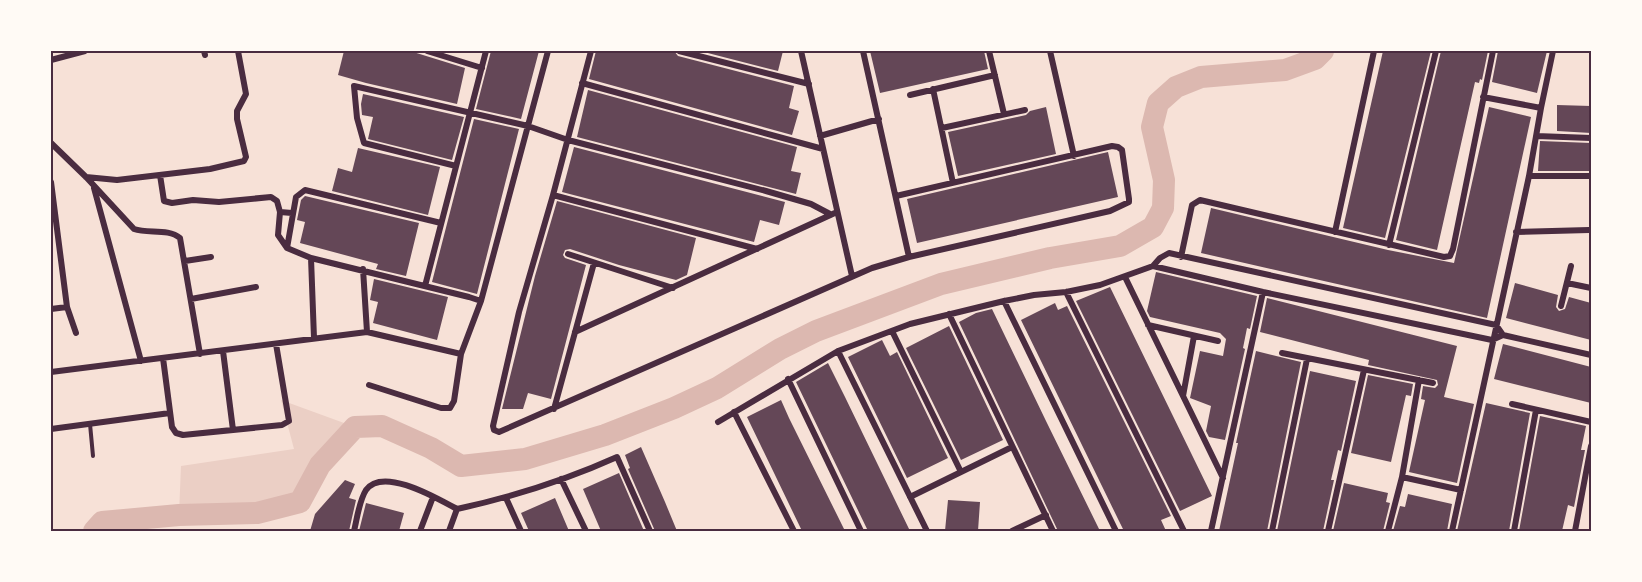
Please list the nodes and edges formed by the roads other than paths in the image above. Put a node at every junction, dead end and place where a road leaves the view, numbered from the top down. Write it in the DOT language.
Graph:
graph roads {
  1 [pos="85,51"];
  2 [pos="238,51"];
  3 [pos="427,51"];
  4 [pos="486,51"];
  5 [pos="548,51"];
  6 [pos="591,51"];
  7 [pos="679,51"];
  8 [pos="801,51"];
  9 [pos="863,51"];
  10 [pos="990,51"];
  11 [pos="1050,51"];
  12 [pos="1374,51"];
  13 [pos="1436,51"];
  14 [pos="1493,51"];
  15 [pos="1553,51"];
  16 [pos="51,60"];
  17 [pos="482,68"];
  18 [pos="995,75"];
  19 [pos="582,83"];
  20 [pos="808,84"];
  21 [pos="933,89"];
  22 [pos="910,95"];
  23 [pos="1483,97"];
  24 [pos="1541,108"];
  25 [pos="1025,110"];
  26 [pos="470,111"];
  27 [pos="1004,114"];
  28 [pos="879,119"];
  29 [pos="528,126"];
  30 [pos="942,128"];
  31 [pos="820,136"];
  32 [pos="1536,136"];
  33 [pos="1591,138"];
  34 [pos="568,140"];
  35 [pos="51,143"];
  36 [pos="823,149"];
  37 [pos="1074,156"];
  38 [pos="456,166"];
  39 [pos="160,175"];
  40 [pos="1529,176"];
  41 [pos="1591,176"];
  42 [pos="86,177"];
  43 [pos="51,182"];
  44 [pos="953,183"];
  45 [pos="93,185"];
  46 [pos="553,195"];
  47 [pos="896,196"];
  48 [pos="280,212"];
  49 [pos="292,213"];
  50 [pos="833,213"];
  51 [pos="441,223"];
  52 [pos="1589,230"];
  53 [pos="1335,232"];
  54 [pos="1516,232"];
  55 [pos="1389,245"];
  56 [pos="287,248"];
  57 [pos="756,249"];
  58 [pos="568,254"];
  59 [pos="909,256"];
  60 [pos="1181,256"];
  61 [pos="211,257"];
  62 [pos="311,258"];
  63 [pos="185,261"];
  64 [pos="594,263"];
  65 [pos="1153,266"];
  66 [pos="1571,266"];
  67 [pos="363,269"];
  68 [pos="852,276"];
  69 [pos="1125,277"];
  70 [pos="1567,283"];
  71 [pos="256,286"];
  72 [pos="425,286"];
  73 [pos="674,288"];
  74 [pos="1591,288"];
  75 [pos="1066,292"];
  76 [pos="1263,292"];
  77 [pos="191,299"];
  78 [pos="1004,300"];
  79 [pos="481,301"];
  80 [pos="1561,306"];
  81 [pos="67,307"];
  82 [pos="51,309"];
  83 [pos="949,314"];
  84 [pos="1148,325"];
  85 [pos="1496,325"];
  86 [pos="892,331"];
  87 [pos="367,332"];
  88 [pos="575,332"];
  89 [pos="76,333"];
  90 [pos="1503,335"];
  91 [pos="1194,336"];
  92 [pos="314,338"];
  93 [pos="1492,340"];
  94 [pos="1218,341"];
  95 [pos="276,344"];
  96 [pos="223,351"];
  97 [pos="838,351"];
  98 [pos="1282,353"];
  99 [pos="200,354"];
  100 [pos="461,354"];
  101 [pos="1591,355"];
  102 [pos="163,358"];
  103 [pos="1307,359"];
  104 [pos="141,361"];
  105 [pos="1364,370"];
  106 [pos="51,372"];
  107 [pos="788,379"];
  108 [pos="1419,380"];
  109 [pos="1433,383"];
  110 [pos="369,384"];
  111 [pos="1183,396"];
  112 [pos="1512,404"];
  113 [pos="554,409"];
  114 [pos="1536,410"];
  115 [pos="734,412"];
  116 [pos="170,413"];
  117 [pos="718,422"];
  118 [pos="1591,422"];
  119 [pos="90,424"];
  120 [pos="51,429"];
  121 [pos="233,430"];
  122 [pos="1591,446"];
  123 [pos="1012,447"];
  124 [pos="93,456"];
  125 [pos="961,472"];
  126 [pos="1402,477"];
  127 [pos="1222,478"];
  128 [pos="561,479"];
  129 [pos="1461,490"];
  130 [pos="433,497"];
  131 [pos="910,497"];
  132 [pos="506,498"];
  133 [pos="457,509"];
  134 [pos="1046,515"];
  135 [pos="450,530"];
  136 [pos="354,531"];
  137 [pos="420,531"];
  138 [pos="521,531"];
  139 [pos="586,531"];
  140 [pos="650,531"];
  141 [pos="794,531"];
  142 [pos="861,531"];
  143 [pos="927,531"];
  144 [pos="1012,531"];
  145 [pos="1053,531"];
  146 [pos="1116,531"];
  147 [pos="1184,531"];
  148 [pos="1211,531"];
  149 [pos="1272,531"];
  150 [pos="1328,531"];
  151 [pos="1388,531"];
  152 [pos="1452,531"];
  153 [pos="1514,531"];
  154 [pos="1575,531"];
  1 -- 16 [label="street"];
  2 -- 39 [label="street"];
  3 -- 17 [label="street"];
  4 -- 17 [label="street"];
  5 -- 29 [label="street"];
  6 -- 19 [label="street"];
  7 -- 20 [label="street"];
  8 -- 20 [label="street"];
  9 -- 28 [label="street"];
  10 -- 18 [label="street"];
  11 -- 37 [label="street"];
  12 -- 53 [label="street"];
  13 -- 55 [label="street"];
  14 -- 23 [label="street"];
  15 -- 24 [label="street"];
  17 -- 26 [label="street"];
  18 -- 21 [label="street"];
  18 -- 27 [label="street"];
  19 -- 34 [label="street"];
  19 -- 36 [label="street"];
  20 -- 31 [label="street"];
  21 -- 22 [label="street"];
  21 -- 30 [label="street"];
  23 -- 24 [label="street"];
  23 -- 55 [label="street"];
  24 -- 32 [label="street"];
  25 -- 27 [label="street"];
  26 -- 29 [label="street"];
  26 -- 38 [label="street"];
  26 -- 38 [label="street"];
  27 -- 30 [label="street"];
  28 -- 31 [label="street"];
  28 -- 47 [label="street"];
  29 -- 34 [label="street"];
  29 -- 79 [label="street"];
  30 -- 44 [label="street"];
  31 -- 36 [label="street"];
  32 -- 33 [label="street"];
  32 -- 40 [label="street"];
  34 -- 46 [label="street"];
  34 -- 50 [label="street"];
  35 -- 42 [label="street"];
  36 -- 50 [label="street"];
  37 -- 44 [label="street"];
  37 -- 59 [label="street"];
  38 -- 51 [label="street"];
  39 -- 42 [label="street"];
  39 -- 48 [label="street"];
  40 -- 41 [label="street"];
  40 -- 54 [label="street"];
  42 -- 45 [label="street"];
  43 -- 81 [label="street"];
  44 -- 47 [label="street"];
  45 -- 63 [label="street"];
  45 -- 104 [label="street"];
  46 -- 57 [label="street"];
  46 -- 113 [label="street"];
  47 -- 59 [label="street"];
  48 -- 49 [label="street"];
  48 -- 56 [label="street"];
  49 -- 51 [label="street"];
  49 -- 56 [label="street"];
  50 -- 57 [label="street"];
  50 -- 68 [label="street"];
  51 -- 72 [label="street"];
  52 -- 54 [label="street"];
  53 -- 55 [label="street"];
  53 -- 60 [label="street"];
  54 -- 85 [label="street"];
  56 -- 62 [label="street"];
  57 -- 73 [label="street"];
  58 -- 64 [label="street"];
  59 -- 68 [label="street"];
  60 -- 65 [label="street"];
  60 -- 85 [label="street"];
  61 -- 63 [label="street"];
  62 -- 67 [label="street"];
  62 -- 92 [label="street"];
  63 -- 77 [label="street"];
  64 -- 73 [label="street"];
  64 -- 88 [label="street"];
  65 -- 69 [label="street"];
  65 -- 76 [label="street"];
  66 -- 70 [label="street"];
  67 -- 72 [label="street"];
  67 -- 87 [label="street"];
  68 -- 113 [label="street"];
  69 -- 75 [label="street"];
  69 -- 84 [label="street"];
  70 -- 74 [label="street"];
  70 -- 80 [label="street"];
  71 -- 77 [label="street"];
  72 -- 79 [label="street"];
  73 -- 88 [label="street"];
  75 -- 78 [label="street"];
  75 -- 147 [label="street"];
  76 -- 93 [label="street"];
  76 -- 127 [label="street"];
  77 -- 99 [label="street"];
  78 -- 83 [label="street"];
  78 -- 146 [label="street"];
  79 -- 100 [label="street"];
  81 -- 82 [label="street"];
  81 -- 89 [label="street"];
  83 -- 86 [label="street"];
  83 -- 123 [label="street"];
  84 -- 91 [label="street"];
  84 -- 111 [label="street"];
  85 -- 90 [label="street"];
  85 -- 93 [label="street"];
  86 -- 97 [label="street"];
  86 -- 125 [label="street"];
  87 -- 92 [label="street"];
  87 -- 100 [label="street"];
  88 -- 113 [label="street"];
  90 -- 93 [label="street"];
  90 -- 101 [label="street"];
  91 -- 94 [label="street"];
  91 -- 111 [label="street"];
  92 -- 95 [label="street"];
  93 -- 129 [label="street"];
  95 -- 96 [label="street"];
  95 -- 121 [label="street"];
  96 -- 99 [label="street"];
  96 -- 121 [label="street"];
  97 -- 107 [label="street"];
  97 -- 131 [label="street"];
  98 -- 103 [label="street"];
  99 -- 102 [label="street"];
  100 -- 110 [label="street"];
  102 -- 104 [label="street"];
  102 -- 116 [label="street"];
  103 -- 105 [label="street"];
  103 -- 149 [label="street"];
  104 -- 106 [label="street"];
  105 -- 108 [label="street"];
  105 -- 150 [label="street"];
  107 -- 115 [label="street"];
  107 -- 142 [label="street"];
  108 -- 109 [label="street"];
  108 -- 126 [label="street"];
  111 -- 127 [label="street"];
  112 -- 114 [label="street"];
  114 -- 118 [label="street"];
  114 -- 153 [label="street"];
  115 -- 117 [label="street"];
  115 -- 141 [label="street"];
  116 -- 119 [label="street"];
  116 -- 121 [label="street"];
  119 -- 120 [label="street"];
  119 -- 124 [label="lane"];
  122 -- 154 [label="street"];
  123 -- 125 [label="street"];
  123 -- 134 [label="street"];
  125 -- 131 [label="street"];
  126 -- 129 [label="street"];
  126 -- 151 [label="street"];
  127 -- 148 [label="street"];
  128 -- 132 [label="street"];
  128 -- 139 [label="street"];
  128 -- 140 [label="street"];
  129 -- 152 [label="street"];
  130 -- 133 [label="street"];
  130 -- 136 [label="street"];
  130 -- 137 [label="street"];
  131 -- 143 [label="street"];
  132 -- 133 [label="street"];
  132 -- 138 [label="street"];
  133 -- 135 [label="street"];
  134 -- 144 [label="street"];
  134 -- 145 [label="street"];
}
